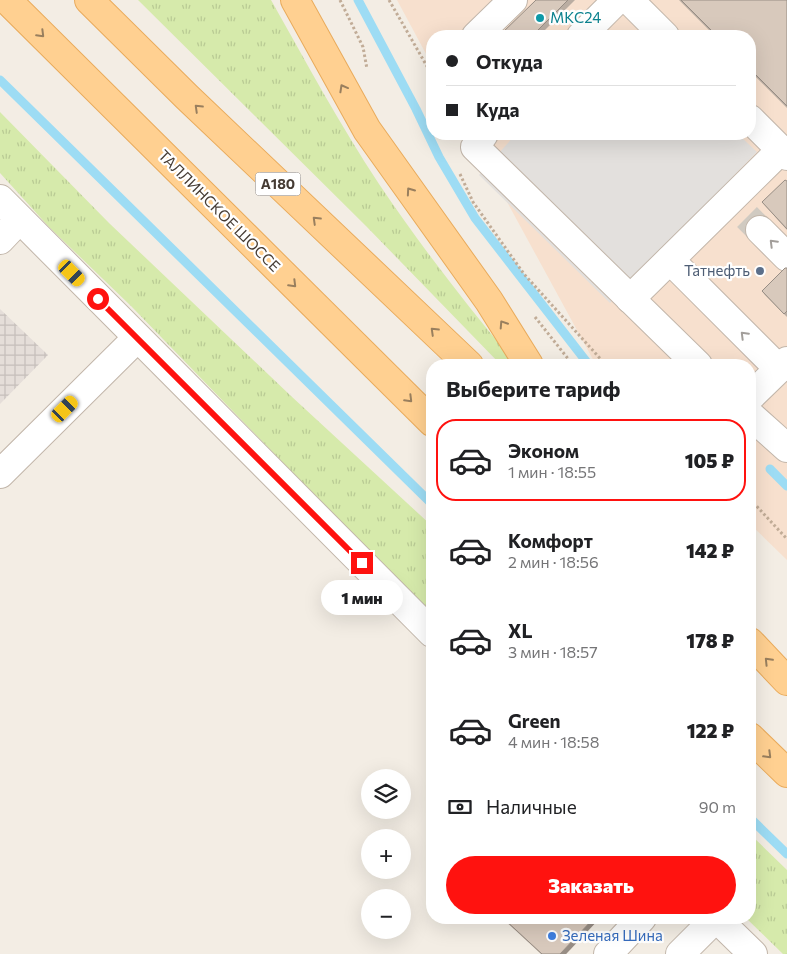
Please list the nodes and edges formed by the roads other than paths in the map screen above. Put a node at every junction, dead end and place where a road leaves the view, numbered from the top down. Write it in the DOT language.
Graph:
graph roads {
  1 [pos="7,0"];
  2 [pos="89,0"];
  3 [pos="294,0"];
  4 [pos="513,0"];
  5 [pos="617,0"];
  6 [pos="629,0"];
  7 [pos="482,30"];
  8 [pos="587,30"];
  9 [pos="659,30"];
  10 [pos="756,126"];
  11 [pos="480,140"];
  12 [pos="784,153"];
  13 [pos="0,200"];
  14 [pos="746,216"];
  15 [pos="20,220"];
  16 [pos="0,240"];
  17 [pos="787,257"];
  18 [pos="670,260"];
  19 [pos="630,299"];
  20 [pos="137,338"];
  21 [pos="463,359"];
  22 [pos="525,359"];
  23 [pos="692,359"];
  24 [pos="783,365"];
  25 [pos="756,391"];
  26 [pos="426,416"];
  27 [pos="756,420"];
  28 [pos="787,448"];
  29 [pos="0,474"];
  30 [pos="426,627"];
  31 [pos="756,648"];
  32 [pos="787,681"];
  33 [pos="756,742"];
  34 [pos="787,773"];
  35 [pos="636,924"];
  36 [pos="710,924"];
  37 [pos="722,924"];
  38 [pos="608,954"];
  39 [pos="680,954"];
  40 [pos="753,954"];
  1 -- 26 [label="main road, ТАЛЛИНСКОЕ ШОССЕ, one-way"];
  21 -- 2 [label="main road, A180, one-way"];
  22 -- 3 [label="main road, one-way"];
  4 -- 7 [label="street"];
  5 -- 8 [label="street"];
  6 -- 9 [label="street"];
  10 -- 12 [label="street"];
  11 -- 19 [label="street"];
  12 -- 14 [label="street"];
  13 -- 15 [label="street"];
  17 -- 14 [label="street, one-way"];
  14 -- 18 [label="street"];
  15 -- 16 [label="street"];
  15 -- 20 [label="street"];
  18 -- 19 [label="street"];
  24 -- 18 [label="street, one-way"];
  19 -- 23 [label="street"];
  20 -- 29 [label="street"];
  20 -- 30 [label="street"];
  24 -- 25 [label="street"];
  27 -- 28 [label="street"];
  32 -- 31 [label="main road, one-way"];
  33 -- 34 [label="main road, one-way"];
  35 -- 38 [label="street"];
  36 -- 39 [label="street"];
  37 -- 40 [label="street"];
}
